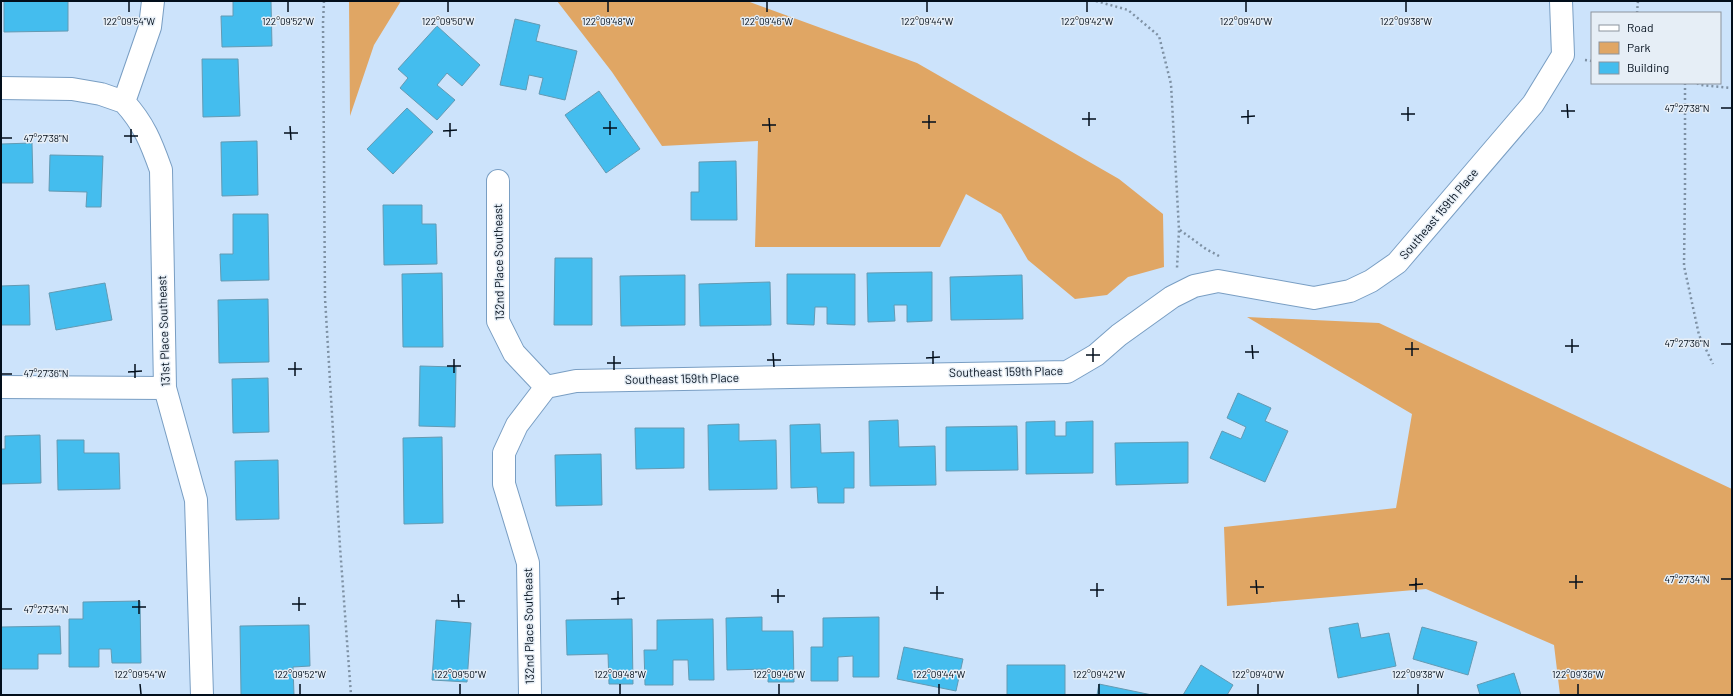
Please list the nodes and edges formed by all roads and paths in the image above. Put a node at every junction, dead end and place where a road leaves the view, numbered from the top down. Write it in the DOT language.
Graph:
graph roads {
  1 [pos="153,1"];
  2 [pos="324,1"];
  3 [pos="1096,1"];
  4 [pos="1561,1"];
  5 [pos="1638,1"];
  6 [pos="1637,12"];
  7 [pos="1685,84"];
  8 [pos="1698,84"];
  9 [pos="1,88"];
  10 [pos="1732,88"];
  11 [pos="124,102"];
  12 [pos="498,181"];
  13 [pos="1172,297"];
  14 [pos="1713,364"];
  15 [pos="1,386"];
  16 [pos="546,387"];
  17 [pos="165,388"];
  18 [pos="202,695"];
  19 [pos="351,695"];
  20 [pos="530,695"];
  1 -- 11 [label="street"];
  2 -- 19 [label="path"];
  3 -- 13 [label="path"];
  4 -- 13 [label="street, Southeast 159th Place"];
  5 -- 6 [label="path"];
  7 -- 14 [label="path"];
  8 -- 10 [label="path"];
  9 -- 11 [label="street"];
  11 -- 17 [label="street, 131st Place Southeast"];
  12 -- 16 [label="street, 132nd Place Southeast"];
  13 -- 16 [label="street, Southeast 159th Place"];
  15 -- 17 [label="street"];
  16 -- 20 [label="street, 132nd Place Southeast"];
  17 -- 18 [label="street, 131st Place Southeast"];
}
